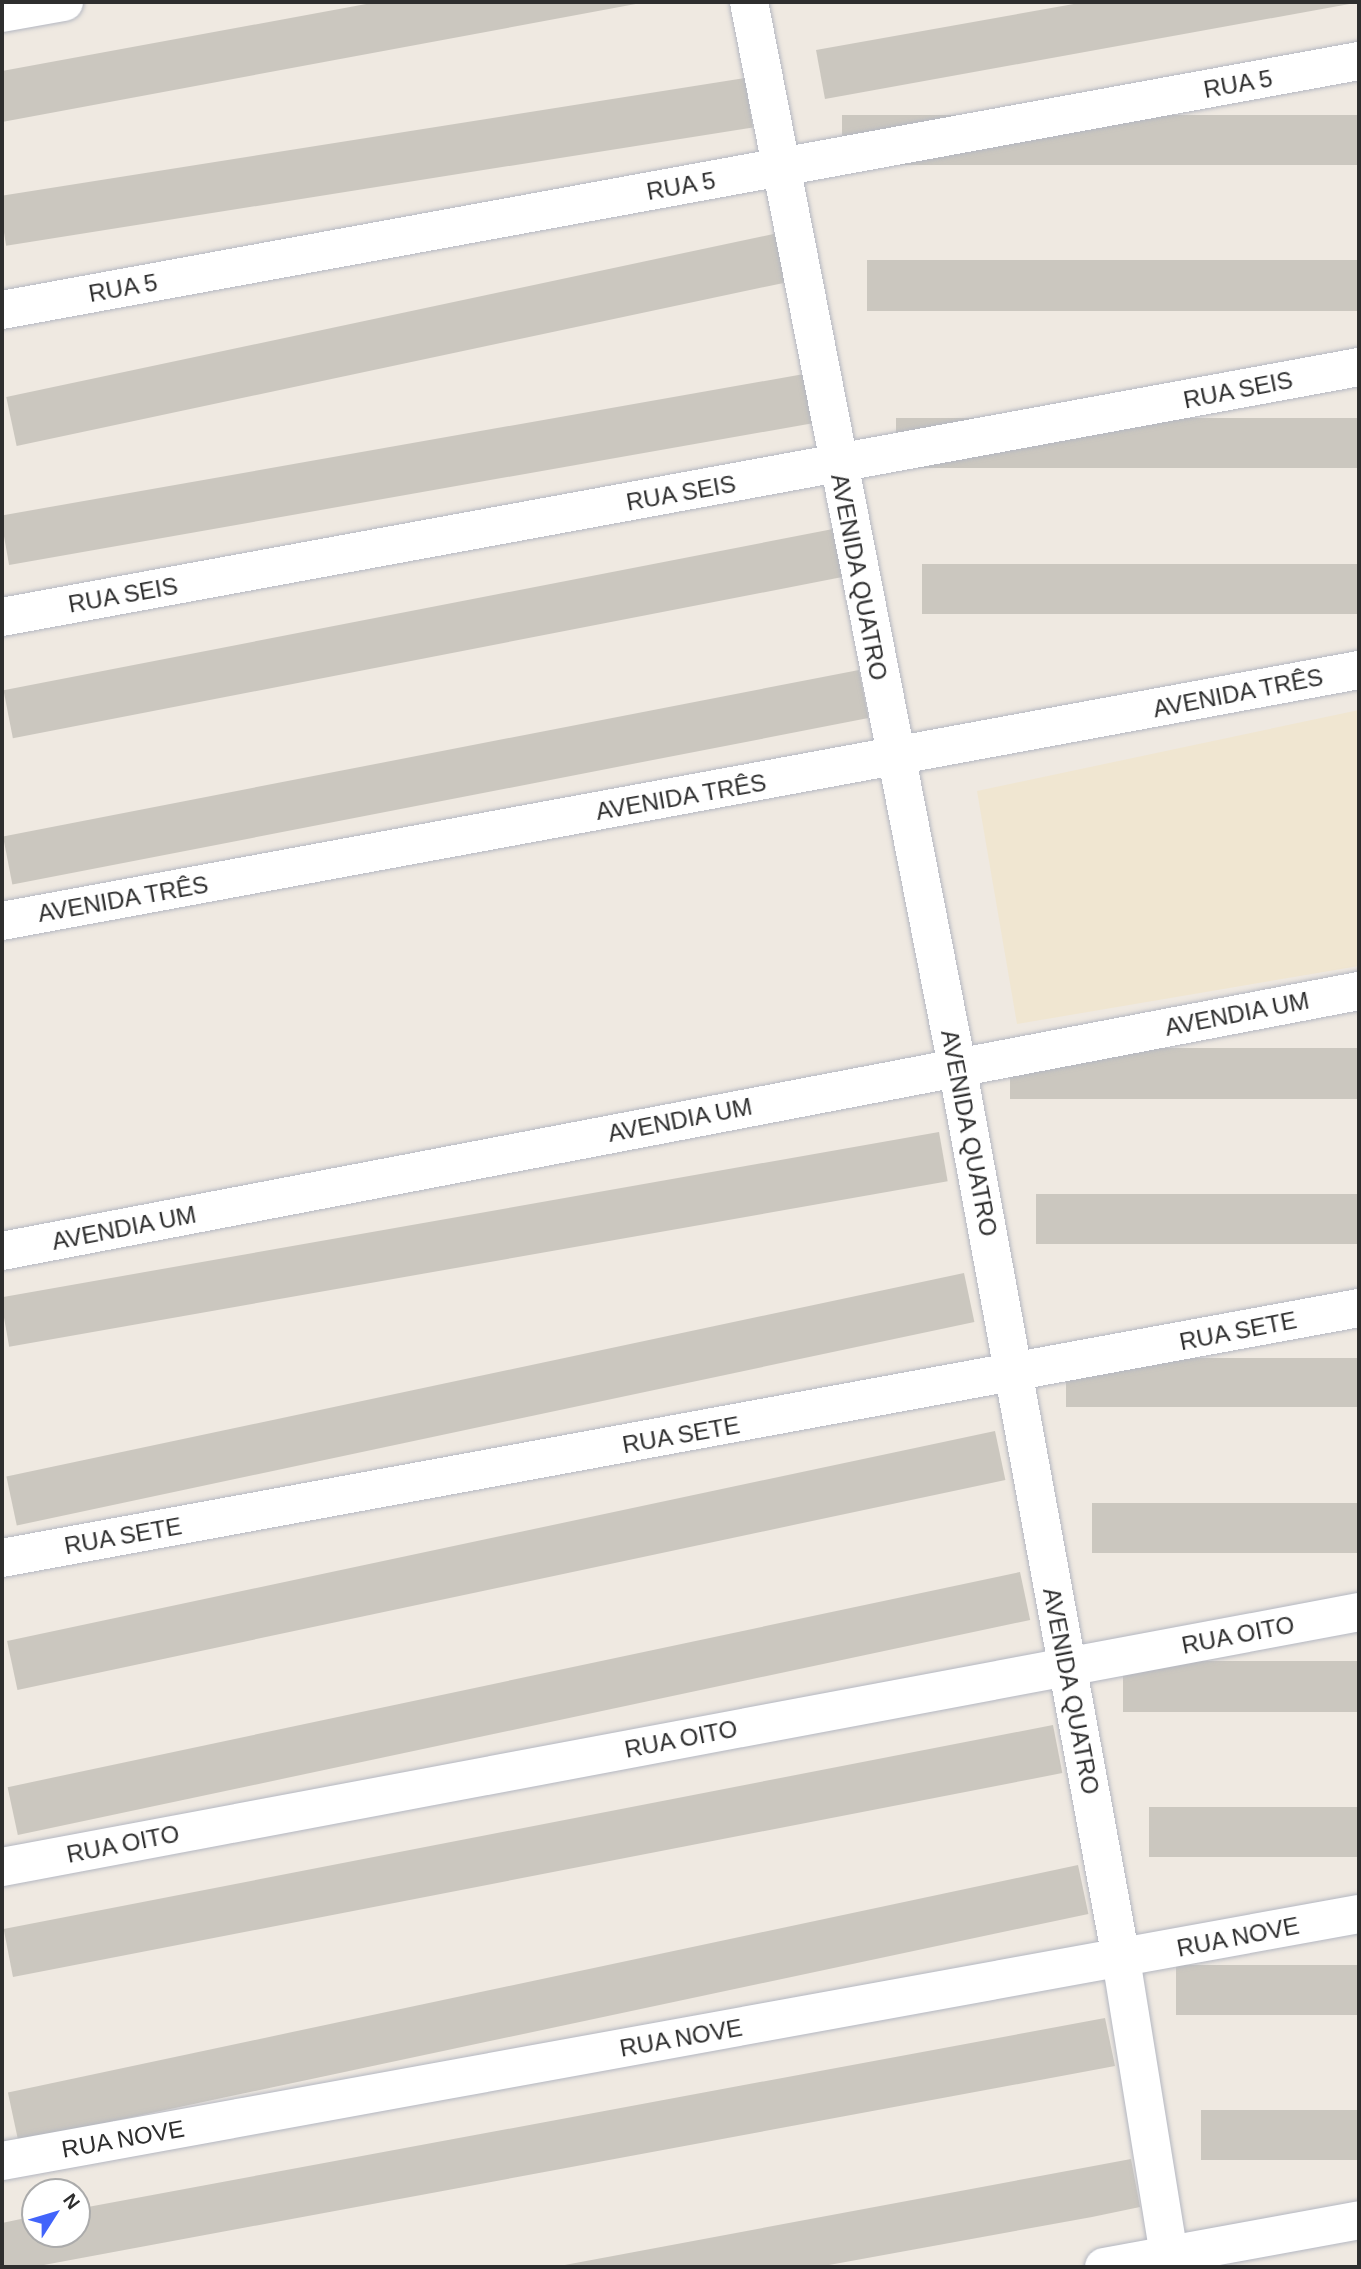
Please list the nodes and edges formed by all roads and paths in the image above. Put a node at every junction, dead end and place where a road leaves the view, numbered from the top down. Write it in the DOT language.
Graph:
graph roads {
  1 [pos="64,2"];
  2 [pos="749,2"];
  3 [pos="2,13"];
  4 [pos="1359,61"];
  5 [pos="782,168"];
  6 [pos="2,310"];
  7 [pos="1359,367"];
  8 [pos="838,465"];
  9 [pos="2,617"];
  10 [pos="1359,670"];
  11 [pos="894,758"];
  12 [pos="2,921"];
  13 [pos="1359,991"];
  14 [pos="957,1066"];
  15 [pos="2,1251"];
  16 [pos="1359,1308"];
  17 [pos="1013,1374"];
  18 [pos="2,1558"];
  19 [pos="1359,1612"];
  20 [pos="1066,1667"];
  21 [pos="2,1867"];
  22 [pos="1359,1914"];
  23 [pos="1121,1959"];
  24 [pos="2,2161"];
  25 [pos="1359,2220"];
  26 [pos="1169,2262"];
  27 [pos="1104,2267"];
  1 -- 3 [label="street"];
  2 -- 5 [label="street, AVENIDA QUATRO"];
  4 -- 5 [label="street, RUA 5"];
  5 -- 6 [label="street, RUA 5"];
  5 -- 8 [label="street, AVENIDA QUATRO"];
  7 -- 8 [label="street, RUA SEIS"];
  8 -- 9 [label="street, RUA SEIS"];
  8 -- 11 [label="street, AVENIDA QUATRO"];
  10 -- 11 [label="street, AVENIDA TRÊS"];
  11 -- 12 [label="street, AVENIDA TRÊS"];
  11 -- 14 [label="street, AVENIDA QUATRO"];
  13 -- 14 [label="street, AVENDIA UM"];
  14 -- 15 [label="street, AVENDIA UM"];
  14 -- 17 [label="street, AVENIDA QUATRO"];
  16 -- 17 [label="street, RUA SETE"];
  17 -- 18 [label="street, RUA SETE"];
  17 -- 20 [label="street, AVENIDA QUATRO"];
  19 -- 20 [label="street, RUA OITO"];
  20 -- 21 [label="street, RUA OITO"];
  20 -- 23 [label="street, AVENIDA QUATRO"];
  22 -- 23 [label="street, RUA NOVE"];
  23 -- 24 [label="street, RUA NOVE"];
  23 -- 26 [label="street, AVENIDA QUATRO"];
  25 -- 26 [label="street"];
  26 -- 27 [label="street"];
}
